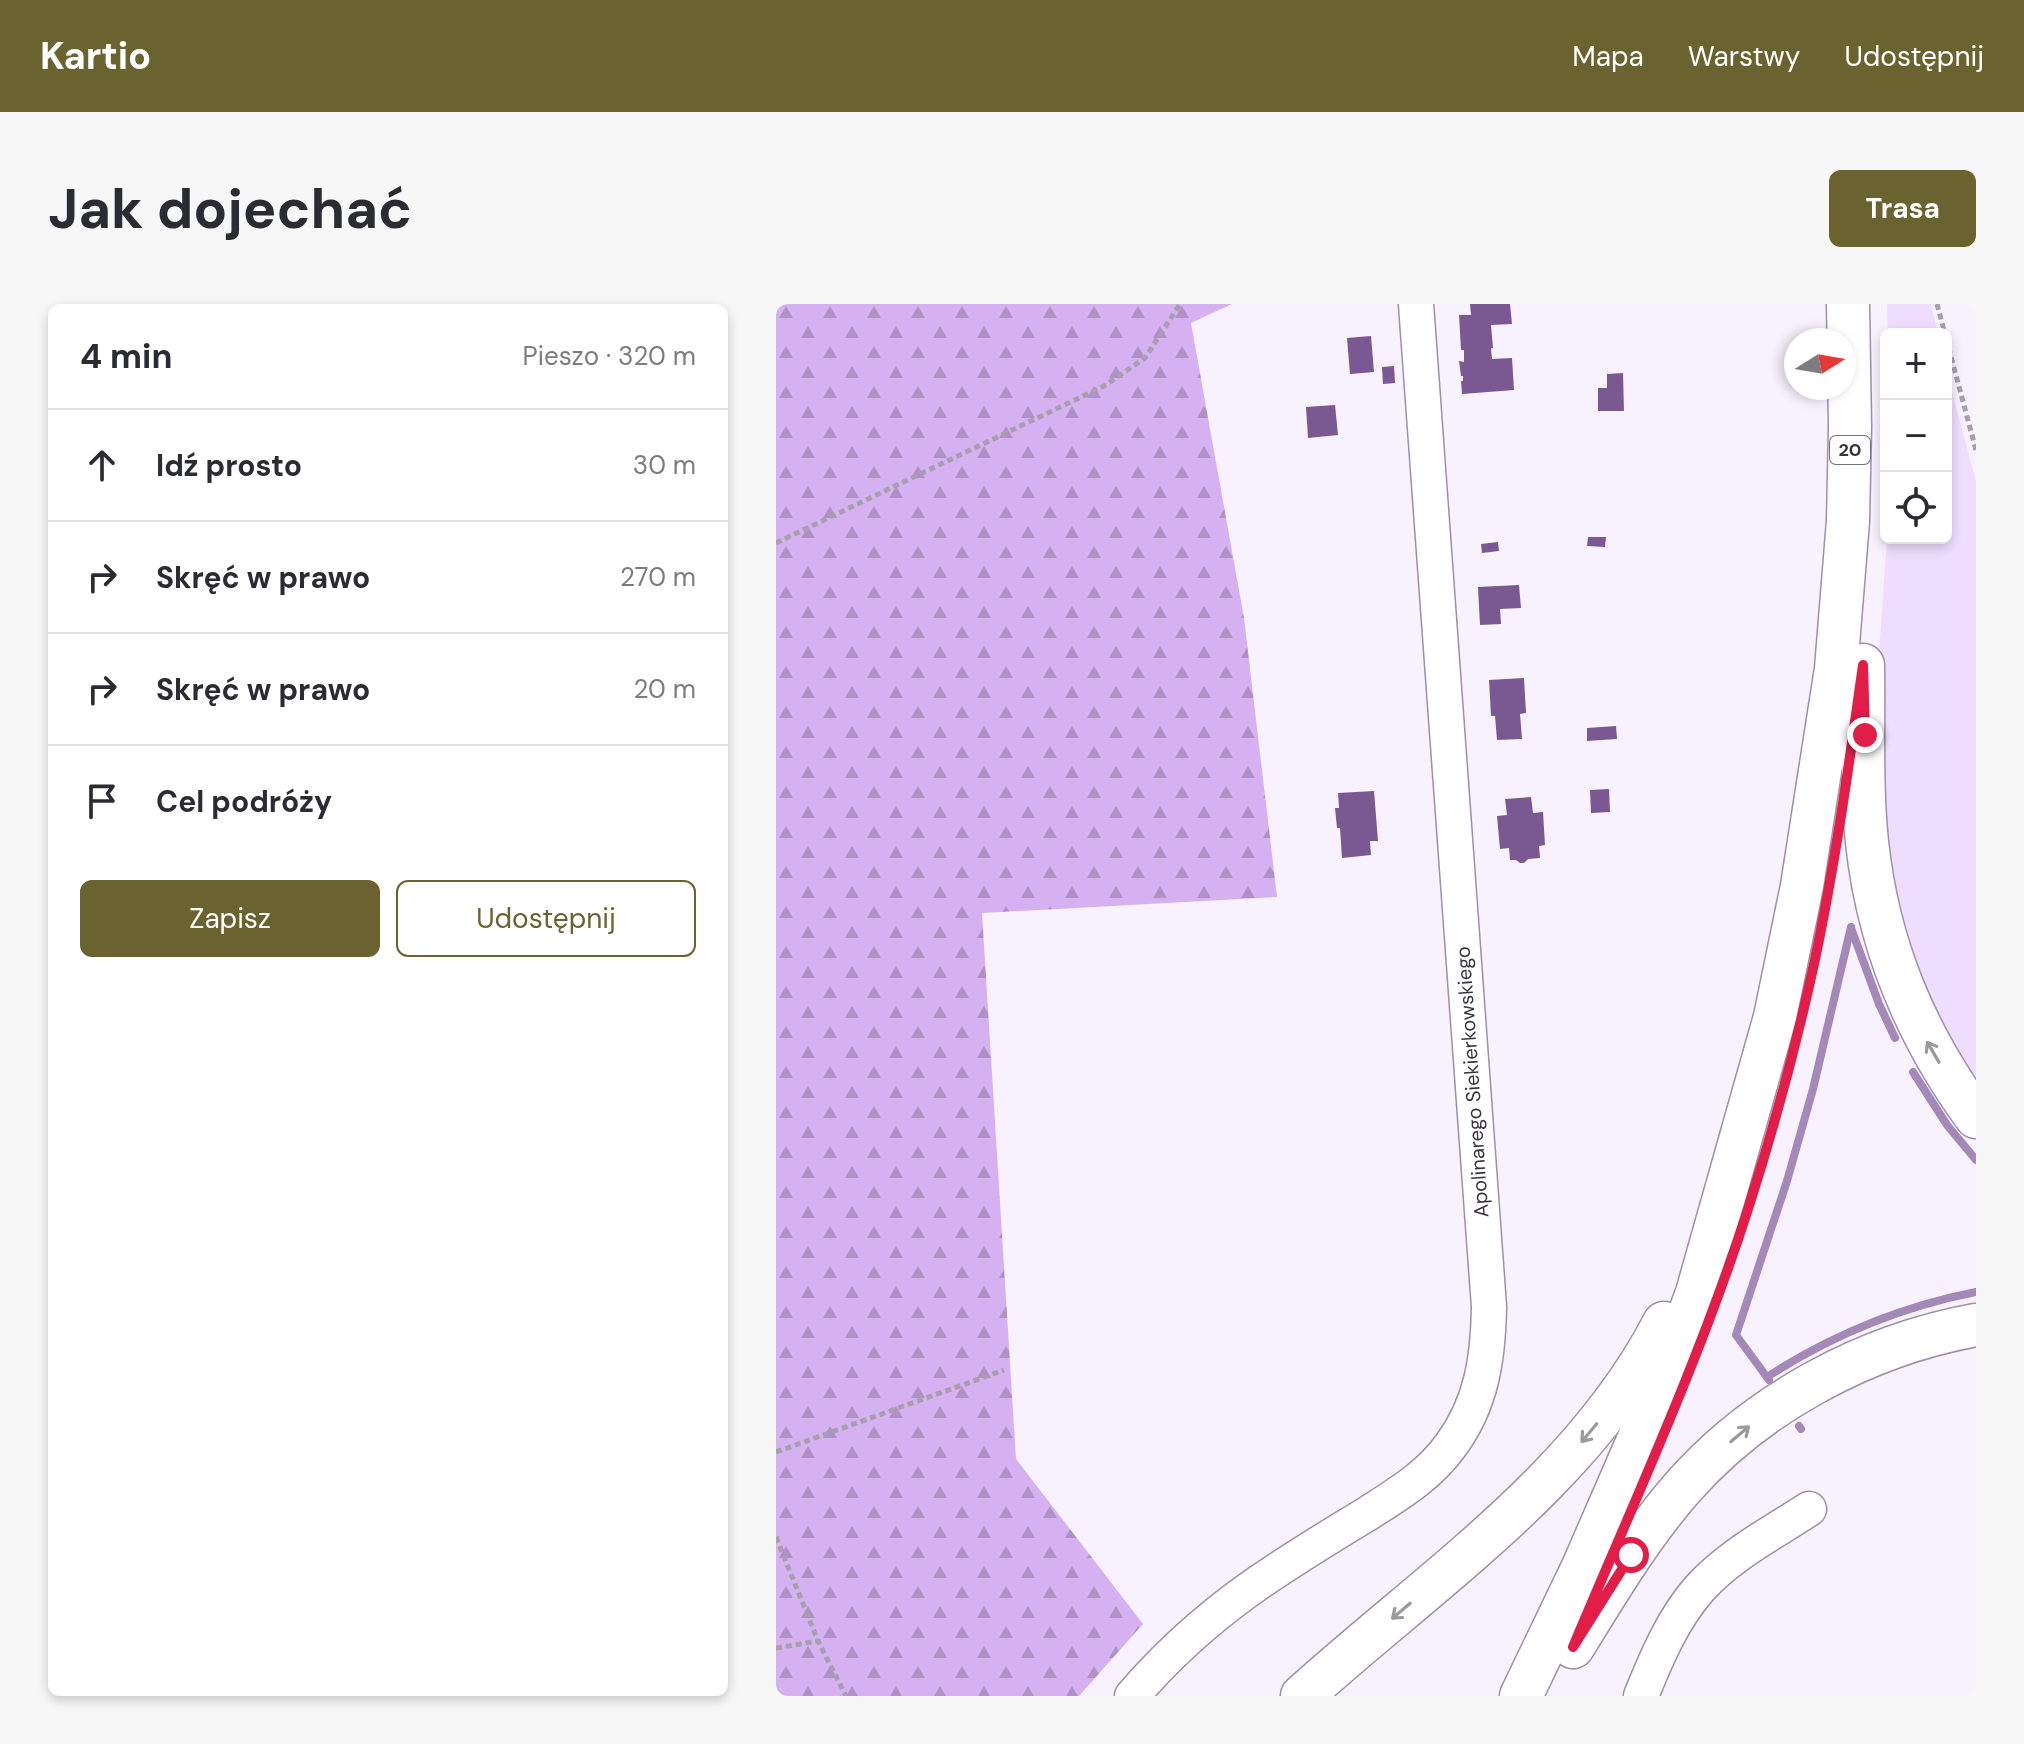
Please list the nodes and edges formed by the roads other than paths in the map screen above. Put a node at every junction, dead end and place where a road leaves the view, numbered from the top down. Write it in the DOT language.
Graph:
graph roads {
  1 [pos="1416,304"];
  2 [pos="1848,304"];
  3 [pos="1872,304"];
  4 [pos="1863,665"];
  5 [pos="1976,1117"];
  6 [pos="1727,1189"];
  7 [pos="1976,1325"];
  8 [pos="1809,1509"];
  9 [pos="1573,1647"];
  10 [pos="1132,1696"];
  11 [pos="1302,1696"];
  12 [pos="1521,1696"];
  13 [pos="1549,1696"];
  14 [pos="1641,1696"];
  1 -- 10 [label="street, Apolinarego Siekierkowskiego"];
  2 -- 6 [label="main road, 20"];
  3 -- 4 [label="main road, 20"];
  5 -- 4 [label="main road, one-way"];
  4 -- 9 [label="main road, 20"];
  6 -- 11 [label="main road, one-way"];
  6 -- 12 [label="main road, 20"];
  9 -- 7 [label="main road, one-way"];
  8 -- 14 [label="street"];
  9 -- 13 [label="main road, 20"];
}
